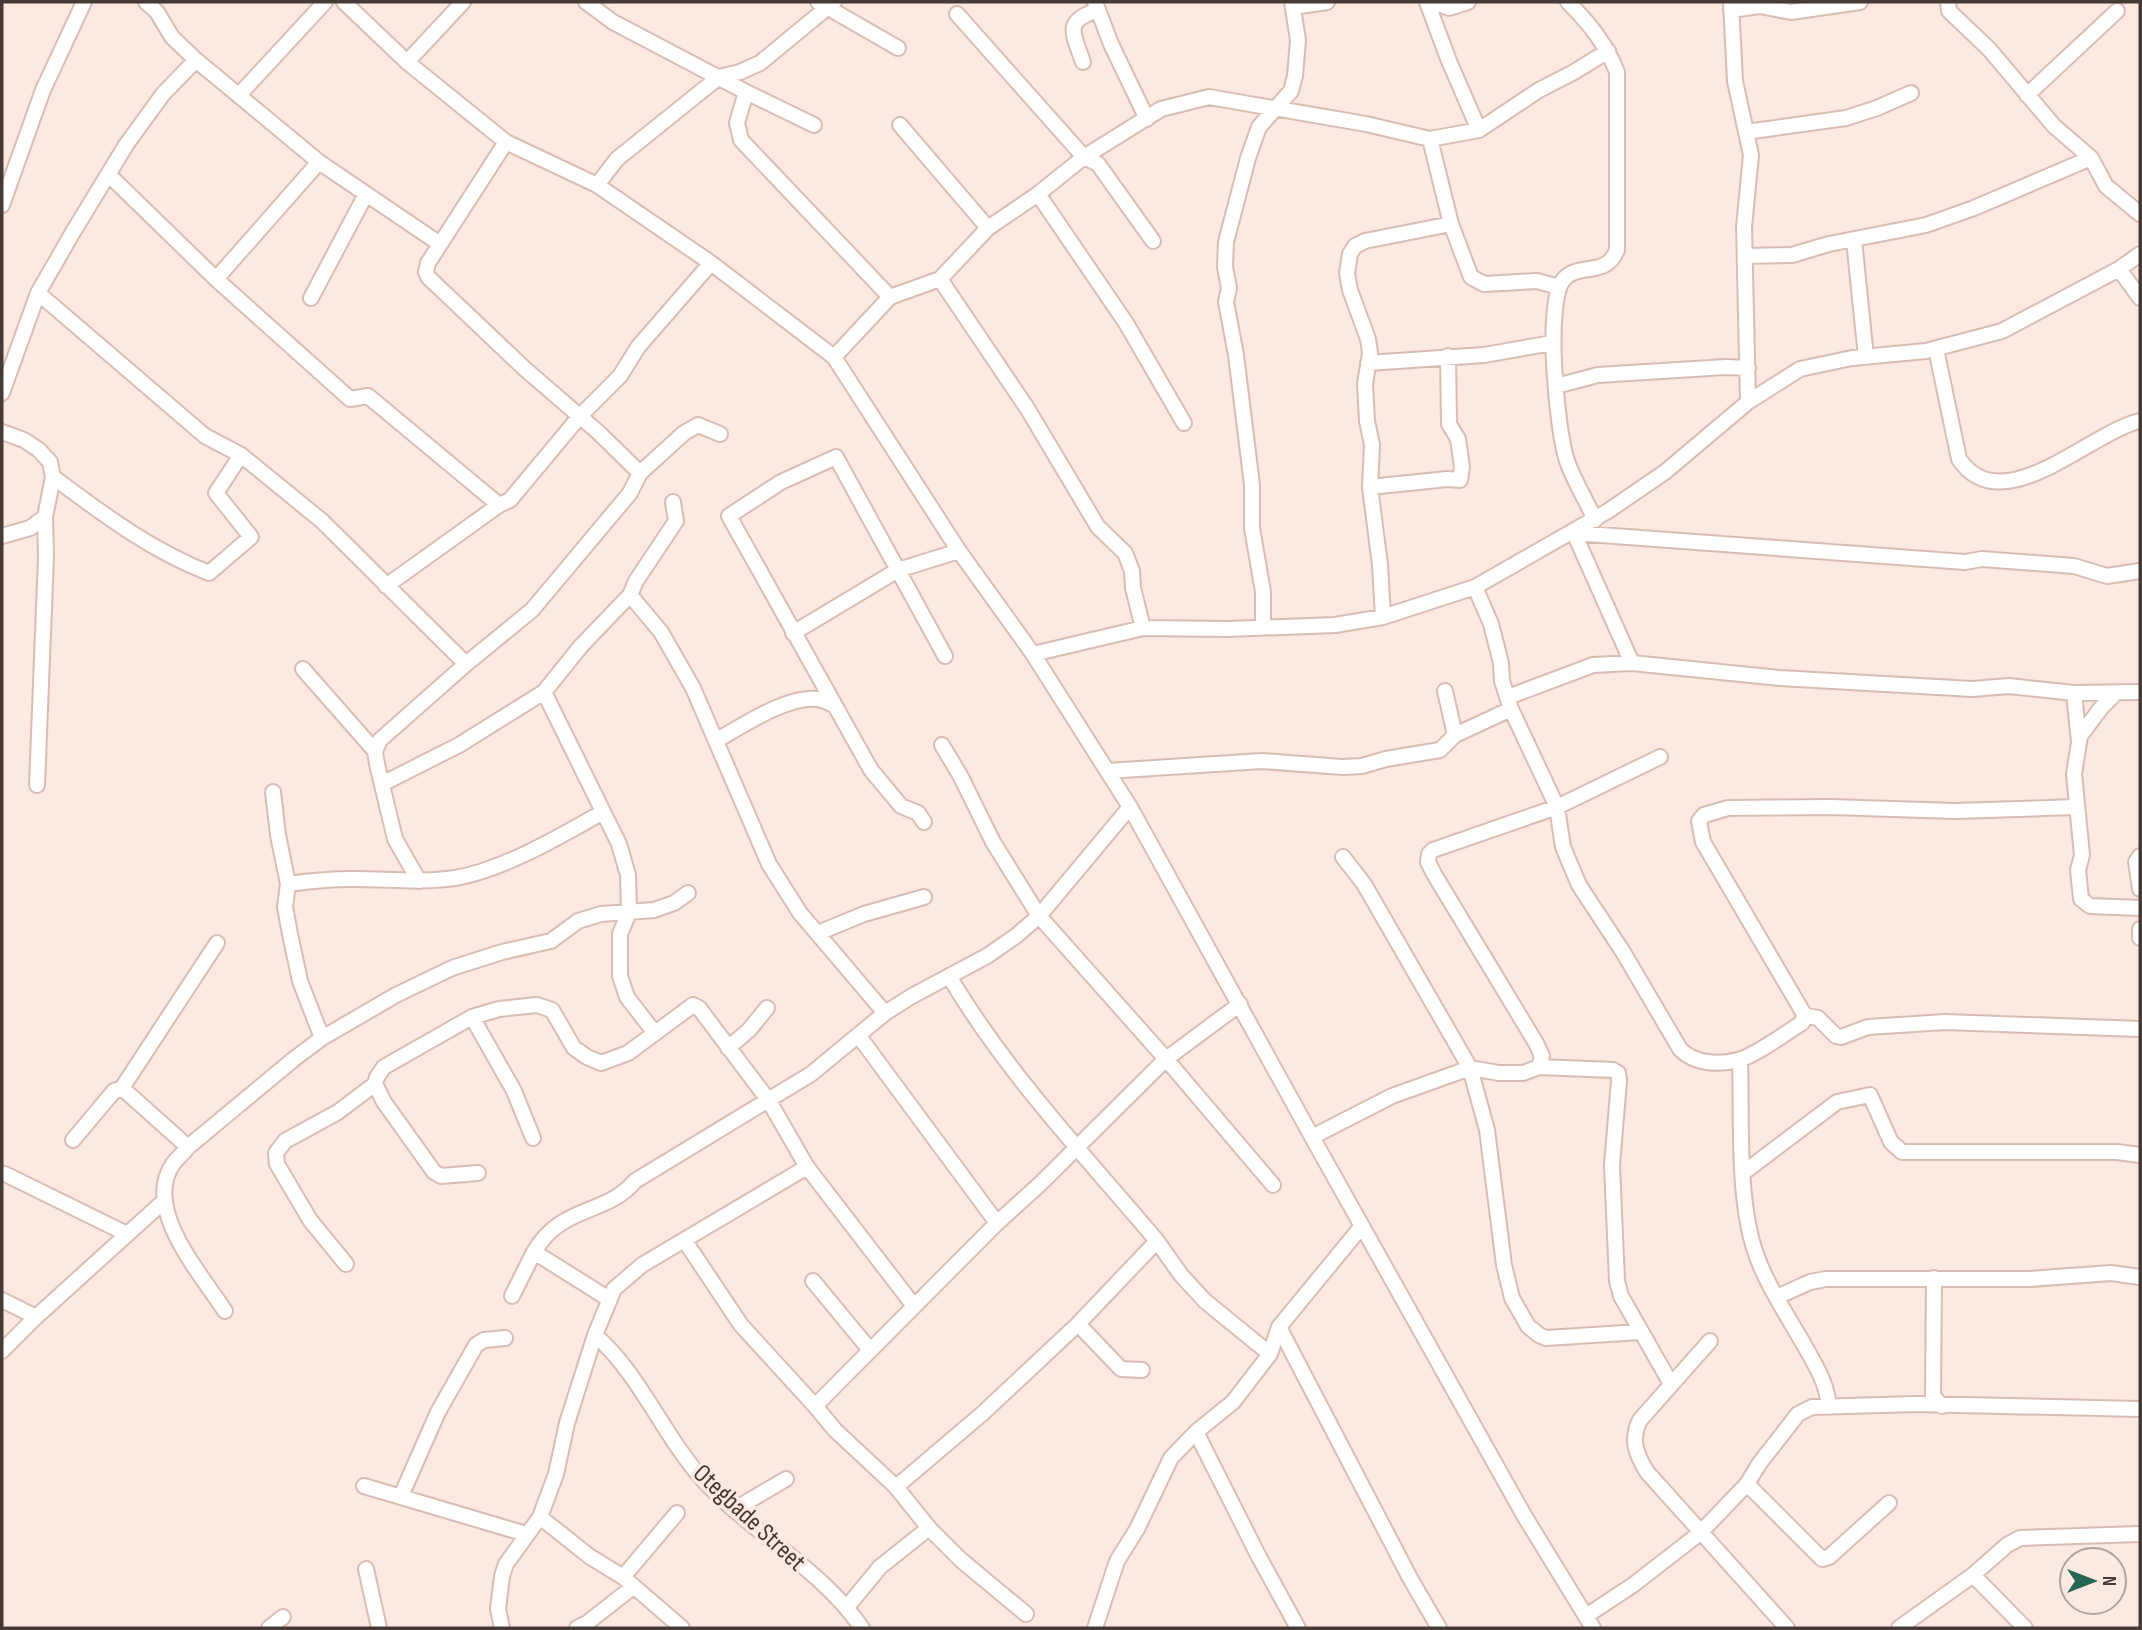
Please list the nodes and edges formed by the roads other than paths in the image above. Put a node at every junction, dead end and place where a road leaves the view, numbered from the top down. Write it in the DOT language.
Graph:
graph roads {
  1 [pos="84,2"];
  2 [pos="146,2"];
  3 [pos="325,2"];
  4 [pos="344,2"];
  5 [pos="463,2"];
  6 [pos="586,2"];
  7 [pos="1327,2"];
  8 [pos="1427,2"];
  9 [pos="1434,2"];
  10 [pos="1468,2"];
  11 [pos="1568,2"];
  12 [pos="1860,2"];
  13 [pos="1948,2"];
  14 [pos="826,4"];
  15 [pos="1292,5"];
  16 [pos="1097,6"];
  17 [pos="1731,6"];
  18 [pos="2117,11"];
  19 [pos="957,14"];
  20 [pos="898,48"];
  21 [pos="1608,51"];
  22 [pos="197,60"];
  23 [pos="407,62"];
  24 [pos="1083,62"];
  25 [pos="719,78"];
  26 [pos="746,92"];
  27 [pos="1911,93"];
  28 [pos="2027,94"];
  29 [pos="239,95"];
  30 [pos="1275,108"];
  31 [pos="1147,119"];
  32 [pos="814,125"];
  33 [pos="900,125"];
  34 [pos="1479,130"];
  35 [pos="1745,132"];
  36 [pos="1430,139"];
  37 [pos="506,142"];
  38 [pos="1084,157"];
  39 [pos="2091,158"];
  40 [pos="319,162"];
  41 [pos="109,175"];
  42 [pos="597,185"];
  43 [pos="366,194"];
  44 [pos="1038,194"];
  45 [pos="2,205"];
  46 [pos="2140,214"];
  47 [pos="1451,224"];
  48 [pos="988,228"];
  49 [pos="1854,240"];
  50 [pos="1153,241"];
  51 [pos="440,244"];
  52 [pos="2140,254"];
  53 [pos="1746,256"];
  54 [pos="711,263"];
  55 [pos="2119,269"];
  56 [pos="216,279"];
  57 [pos="940,279"];
  58 [pos="1559,287"];
  59 [pos="38,293"];
  60 [pos="311,298"];
  61 [pos="890,298"];
  62 [pos="2140,298"];
  63 [pos="1552,343"];
  64 [pos="1936,349"];
  65 [pos="1448,356"];
  66 [pos="834,357"];
  67 [pos="1866,357"];
  68 [pos="1368,363"];
  69 [pos="1748,368"];
  70 [pos="1556,386"];
  71 [pos="2,393"];
  72 [pos="1748,402"];
  73 [pos="580,416"];
  74 [pos="2140,421"];
  75 [pos="1184,423"];
  76 [pos="2,432"];
  77 [pos="720,434"];
  78 [pos="241,456"];
  79 [pos="640,473"];
  80 [pos="53,477"];
  81 [pos="1370,487"];
  82 [pos="673,502"];
  83 [pos="499,505"];
  84 [pos="45,517"];
  85 [pos="1595,520"];
  86 [pos="1574,533"];
  87 [pos="2,536"];
  88 [pos="959,551"];
  89 [pos="898,570"];
  90 [pos="2140,571"];
  91 [pos="386,586"];
  92 [pos="1475,587"];
  93 [pos="630,595"];
  94 [pos="1383,617"];
  95 [pos="1263,627"];
  96 [pos="1143,628"];
  97 [pos="793,633"];
  98 [pos="1033,654"];
  99 [pos="946,656"];
  100 [pos="1632,663"];
  101 [pos="466,664"];
  102 [pos="303,669"];
  103 [pos="1446,691"];
  104 [pos="544,692"];
  105 [pos="2140,692"];
  106 [pos="2074,693"];
  107 [pos="2116,693"];
  108 [pos="1510,703"];
  109 [pos="834,705"];
  110 [pos="1455,735"];
  111 [pos="717,740"];
  112 [pos="942,745"];
  113 [pos="2079,747"];
  114 [pos="375,751"];
  115 [pos="1660,757"];
  116 [pos="1107,771"];
  117 [pos="382,784"];
  118 [pos="37,785"];
  119 [pos="273,792"];
  120 [pos="1130,807"];
  121 [pos="1557,807"];
  122 [pos="2076,807"];
  123 [pos="603,812"];
  124 [pos="924,822"];
  125 [pos="2140,856"];
  126 [pos="1343,858"];
  127 [pos="419,881"];
  128 [pos="288,884"];
  129 [pos="2140,889"];
  130 [pos="688,893"];
  131 [pos="924,897"];
  132 [pos="2140,908"];
  133 [pos="629,912"];
  134 [pos="1039,916"];
  135 [pos="2140,930"];
  136 [pos="818,933"];
  137 [pos="2140,938"];
  138 [pos="217,943"];
  139 [pos="949,976"];
  140 [pos="1240,1004"];
  141 [pos="767,1008"];
  142 [pos="885,1013"];
  143 [pos="472,1017"];
  144 [pos="1802,1023"];
  145 [pos="2140,1030"];
  146 [pos="654,1032"];
  147 [pos="858,1035"];
  148 [pos="322,1038"];
  149 [pos="728,1048"];
  150 [pos="1166,1059"];
  151 [pos="1740,1060"];
  152 [pos="1539,1067"];
  153 [pos="1470,1068"];
  154 [pos="375,1084"];
  155 [pos="122,1088"];
  156 [pos="769,1101"];
  157 [pos="1312,1137"];
  158 [pos="533,1138"];
  159 [pos="72,1140"];
  160 [pos="188,1147"];
  161 [pos="1078,1147"];
  162 [pos="2140,1156"];
  163 [pos="807,1167"];
  164 [pos="478,1173"];
  165 [pos="1743,1173"];
  166 [pos="5,1174"];
  167 [pos="1273,1185"];
  168 [pos="164,1201"];
  169 [pos="997,1223"];
  170 [pos="1362,1226"];
  171 [pos="127,1234"];
  172 [pos="685,1241"];
  173 [pos="1157,1241"];
  174 [pos="534,1252"];
  175 [pos="346,1264"];
  176 [pos="2140,1277"];
  177 [pos="1934,1279"];
  178 [pos="813,1281"];
  179 [pos="512,1296"];
  180 [pos="1777,1297"];
  181 [pos="609,1299"];
  182 [pos="2,1300"];
  183 [pos="914,1306"];
  184 [pos="225,1311"];
  185 [pos="36,1317"];
  186 [pos="1078,1324"];
  187 [pos="1279,1327"];
  188 [pos="1640,1332"];
  189 [pos="595,1335"];
  190 [pos="505,1338"];
  191 [pos="1710,1341"];
  192 [pos="870,1349"];
  193 [pos="2,1351"];
  194 [pos="1270,1354"];
  195 [pos="1142,1370"];
  196 [pos="1671,1384"];
  197 [pos="815,1406"];
  198 [pos="1942,1406"];
  199 [pos="1829,1407"];
  200 [pos="2140,1409"];
  201 [pos="1196,1432"];
  202 [pos="786,1479"];
  203 [pos="1747,1483"];
  204 [pos="364,1486"];
  205 [pos="896,1487"];
  206 [pos="401,1496"];
  207 [pos="1889,1503"];
  208 [pos="735,1509"];
  209 [pos="677,1513"];
  210 [pos="540,1517"];
  211 [pos="929,1528"];
  212 [pos="1700,1533"];
  213 [pos="526,1534"];
  214 [pos="2140,1534"];
  215 [pos="366,1569"];
  216 [pos="1973,1574"];
  217 [pos="628,1582"];
  218 [pos="847,1606"];
  219 [pos="1026,1614"];
  220 [pos="284,1617"];
  221 [pos="1590,1622"];
  222 [pos="269,1628"];
  223 [pos="379,1628"];
  224 [pos="502,1628"];
  225 [pos="577,1628"];
  226 [pos="682,1628"];
  227 [pos="862,1628"];
  228 [pos="1095,1628"];
  229 [pos="1298,1628"];
  230 [pos="1439,1628"];
  231 [pos="1787,1628"];
  232 [pos="1899,1628"];
  233 [pos="2025,1628"];
  1 -- 45 [label="street"];
  2 -- 22 [label="street"];
  3 -- 29 [label="street"];
  4 -- 23 [label="street"];
  5 -- 23 [label="street"];
  6 -- 25 [label="street"];
  7 -- 15 [label="street"];
  8 -- 34 [label="street"];
  9 -- 10 [label="street"];
  11 -- 21 [label="street"];
  12 -- 17 [label="street"];
  13 -- 28 [label="street"];
  14 -- 20 [label="street"];
  14 -- 25 [label="street"];
  15 -- 30 [label="street"];
  16 -- 24 [label="street"];
  16 -- 31 [label="street"];
  17 -- 35 [label="street"];
  18 -- 28 [label="street"];
  19 -- 38 [label="street"];
  21 -- 34 [label="street"];
  21 -- 58 [label="street"];
  22 -- 29 [label="street"];
  22 -- 41 [label="street"];
  23 -- 37 [label="street"];
  25 -- 26 [label="street"];
  25 -- 42 [label="street"];
  26 -- 32 [label="street"];
  26 -- 61 [label="street"];
  27 -- 35 [label="street"];
  28 -- 39 [label="street"];
  29 -- 40 [label="street"];
  30 -- 31 [label="street"];
  30 -- 36 [label="street"];
  30 -- 95 [label="street"];
  31 -- 38 [label="street"];
  33 -- 48 [label="street"];
  34 -- 36 [label="street"];
  35 -- 53 [label="street"];
  36 -- 47 [label="street"];
  37 -- 42 [label="street"];
  37 -- 51 [label="street"];
  38 -- 44 [label="street"];
  38 -- 50 [label="street"];
  39 -- 46 [label="street"];
  39 -- 49 [label="street"];
  40 -- 43 [label="street"];
  40 -- 56 [label="street"];
  41 -- 56 [label="street"];
  41 -- 59 [label="street"];
  42 -- 54 [label="street"];
  43 -- 51 [label="street"];
  43 -- 60 [label="street"];
  44 -- 48 [label="street"];
  44 -- 75 [label="street"];
  47 -- 58 [label="street"];
  47 -- 68 [label="street"];
  48 -- 57 [label="street"];
  49 -- 53 [label="street"];
  49 -- 67 [label="street"];
  51 -- 73 [label="street"];
  52 -- 55 [label="street"];
  53 -- 69 [label="street"];
  54 -- 66 [label="street"];
  54 -- 73 [label="street"];
  55 -- 62 [label="street"];
  55 -- 64 [label="street"];
  56 -- 83 [label="street"];
  57 -- 61 [label="street"];
  57 -- 96 [label="street"];
  58 -- 63 [label="street"];
  59 -- 71 [label="street"];
  59 -- 78 [label="street"];
  61 -- 66 [label="street"];
  63 -- 65 [label="street"];
  63 -- 70 [label="street"];
  64 -- 67 [label="street"];
  64 -- 74 [label="street"];
  65 -- 68 [label="street"];
  65 -- 81 [label="street"];
  66 -- 88 [label="street"];
  67 -- 72 [label="street"];
  68 -- 81 [label="street"];
  69 -- 70 [label="street"];
  69 -- 72 [label="street"];
  70 -- 85 [label="street"];
  72 -- 85 [label="street"];
  73 -- 79 [label="street"];
  73 -- 83 [label="street"];
  76 -- 80 [label="street"];
  77 -- 79 [label="street"];
  78 -- 80 [label="street"];
  78 -- 91 [label="street"];
  79 -- 101 [label="street"];
  80 -- 84 [label="street"];
  81 -- 94 [label="street"];
  82 -- 93 [label="street"];
  83 -- 91 [label="street"];
  84 -- 87 [label="street"];
  84 -- 118 [label="street"];
  85 -- 86 [label="street"];
  86 -- 90 [label="street"];
  86 -- 92 [label="street"];
  86 -- 100 [label="street"];
  88 -- 89 [label="street"];
  88 -- 98 [label="street"];
  89 -- 97 [label="street"];
  89 -- 97 [label="street"];
  89 -- 99 [label="street"];
  91 -- 101 [label="street"];
  92 -- 94 [label="street"];
  92 -- 108 [label="street"];
  93 -- 104 [label="street"];
  93 -- 111 [label="street"];
  94 -- 95 [label="street"];
  95 -- 96 [label="street"];
  96 -- 98 [label="street"];
  97 -- 109 [label="street"];
  98 -- 116 [label="street"];
  100 -- 106 [label="street"];
  100 -- 108 [label="street"];
  101 -- 114 [label="street"];
  102 -- 114 [label="street"];
  103 -- 110 [label="street"];
  104 -- 117 [label="street"];
  104 -- 123 [label="street"];
  105 -- 107 [label="street"];
  106 -- 107 [label="street"];
  106 -- 113 [label="street"];
  107 -- 113 [label="street"];
  108 -- 110 [label="street"];
  108 -- 121 [label="street"];
  109 -- 111 [label="street"];
  109 -- 124 [label="street"];
  110 -- 116 [label="street"];
  111 -- 136 [label="street"];
  112 -- 134 [label="street"];
  113 -- 122 [label="street"];
  114 -- 117 [label="street"];
  115 -- 121 [label="street"];
  116 -- 120 [label="street"];
  117 -- 127 [label="street"];
  119 -- 128 [label="street"];
  120 -- 134 [label="street"];
  120 -- 140 [label="street"];
  121 -- 151 [label="street"];
  121 -- 152 [label="street"];
  122 -- 132 [label="street"];
  122 -- 144 [label="street"];
  123 -- 127 [label="street"];
  123 -- 133 [label="street"];
  125 -- 129 [label="street"];
  126 -- 153 [label="street"];
  127 -- 128 [label="street"];
  128 -- 148 [label="street"];
  130 -- 133 [label="street"];
  131 -- 136 [label="street"];
  133 -- 146 [label="street"];
  133 -- 148 [label="street"];
  134 -- 139 [label="street"];
  134 -- 150 [label="street"];
  135 -- 137 [label="street"];
  136 -- 142 [label="street"];
  138 -- 155 [label="street"];
  139 -- 142 [label="street"];
  139 -- 161 [label="street"];
  140 -- 150 [label="street"];
  140 -- 157 [label="street"];
  141 -- 149 [label="street"];
  142 -- 147 [label="street"];
  143 -- 146 [label="street"];
  143 -- 154 [label="street"];
  143 -- 158 [label="street"];
  144 -- 145 [label="street"];
  144 -- 151 [label="street"];
  146 -- 149 [label="street"];
  147 -- 156 [label="street"];
  147 -- 169 [label="street"];
  148 -- 160 [label="street"];
  149 -- 156 [label="street"];
  150 -- 161 [label="street"];
  150 -- 167 [label="street"];
  151 -- 165 [label="street"];
  152 -- 153 [label="street"];
  152 -- 188 [label="street"];
  153 -- 157 [label="street"];
  153 -- 188 [label="street"];
  154 -- 164 [label="street"];
  154 -- 175 [label="street"];
  155 -- 159 [label="street"];
  155 -- 160 [label="street"];
  156 -- 163 [label="street"];
  156 -- 174 [label="street"];
  157 -- 170 [label="street"];
  160 -- 168 [label="street"];
  161 -- 169 [label="street"];
  161 -- 173 [label="street"];
  162 -- 165 [label="street"];
  163 -- 172 [label="street"];
  163 -- 183 [label="street"];
  165 -- 180 [label="street"];
  166 -- 171 [label="street"];
  168 -- 171 [label="street"];
  168 -- 184 [label="street"];
  169 -- 183 [label="street"];
  170 -- 187 [label="street"];
  170 -- 221 [label="street"];
  171 -- 185 [label="street"];
  172 -- 181 [label="street"];
  172 -- 197 [label="street"];
  173 -- 186 [label="street"];
  173 -- 194 [label="street"];
  174 -- 179 [label="street"];
  174 -- 181 [label="street"];
  176 -- 177 [label="street"];
  177 -- 180 [label="street"];
  177 -- 198 [label="street"];
  178 -- 192 [label="street"];
  180 -- 199 [label="street"];
  181 -- 189 [label="street"];
  182 -- 185 [label="street"];
  183 -- 192 [label="street"];
  185 -- 193 [label="street"];
  186 -- 195 [label="street"];
  186 -- 205 [label="street"];
  187 -- 194 [label="street"];
  187 -- 230 [label="street"];
  188 -- 196 [label="street"];
  189 -- 208 [label="street, Otegbade Street"];
  189 -- 210 [label="street"];
  190 -- 206 [label="street"];
  191 -- 196 [label="street"];
  192 -- 197 [label="street"];
  194 -- 201 [label="street"];
  196 -- 212 [label="street"];
  197 -- 205 [label="street"];
  198 -- 199 [label="street"];
  198 -- 200 [label="street"];
  199 -- 203 [label="street"];
  201 -- 228 [label="street"];
  201 -- 229 [label="street"];
  202 -- 208 [label="street"];
  203 -- 207 [label="street"];
  203 -- 212 [label="street"];
  204 -- 206 [label="street"];
  205 -- 211 [label="street"];
  206 -- 213 [label="street"];
  208 -- 218 [label="street, Otegbade Street"];
  209 -- 217 [label="street"];
  210 -- 213 [label="street"];
  210 -- 217 [label="street"];
  211 -- 218 [label="street"];
  211 -- 219 [label="street"];
  212 -- 221 [label="street"];
  212 -- 231 [label="street"];
  213 -- 224 [label="street"];
  214 -- 216 [label="street"];
  215 -- 223 [label="street"];
  216 -- 232 [label="street"];
  216 -- 233 [label="street"];
  217 -- 225 [label="street"];
  217 -- 226 [label="street"];
  218 -- 227 [label="street, Otegbade Street"];
  220 -- 222 [label="street"];
}
